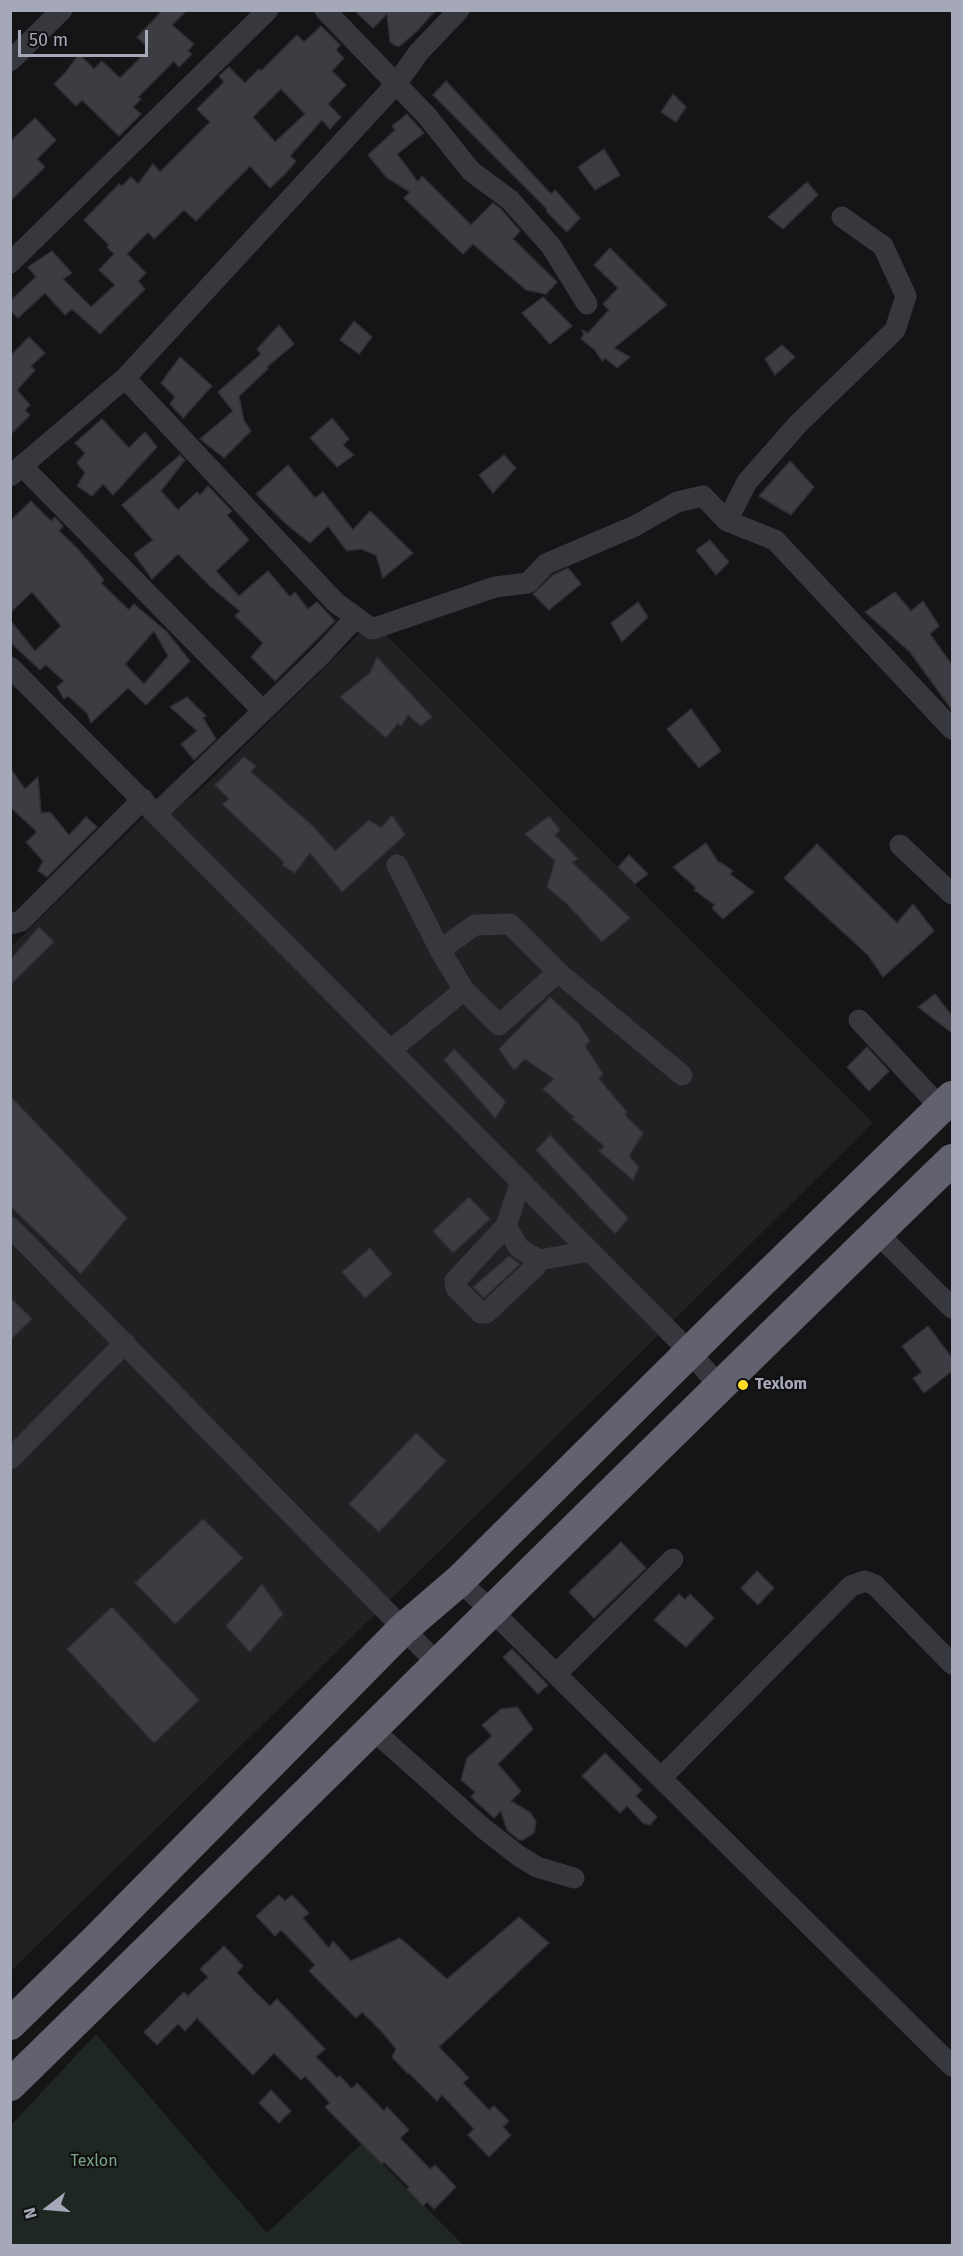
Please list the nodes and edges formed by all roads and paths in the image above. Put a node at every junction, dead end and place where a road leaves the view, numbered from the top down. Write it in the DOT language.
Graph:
graph roads {
  1 [pos="62,10"];
  2 [pos="268,10"];
  3 [pos="324,10"];
  4 [pos="459,10"];
  5 [pos="10,61"];
  6 [pos="396,84"];
  7 [pos="842,217"];
  8 [pos="10,263"];
  9 [pos="587,304"];
  10 [pos="125,378"];
  11 [pos="17,472"];
  12 [pos="727,521"];
  13 [pos="355,618"];
  14 [pos="10,667"];
  15 [pos="262,710"];
  16 [pos="952,729"];
  17 [pos="150,806"];
  18 [pos="900,845"];
  19 [pos="397,866"];
  20 [pos="952,894"];
  21 [pos="10,924"];
  22 [pos="440,950"];
  23 [pos="558,972"];
  24 [pos="464,990"];
  25 [pos="859,1020"];
  26 [pos="391,1050"];
  27 [pos="682,1075"];
  28 [pos="947,1102"];
  29 [pos="952,1160"];
  30 [pos="521,1181"];
  31 [pos="506,1226"];
  32 [pos="10,1227"];
  33 [pos="877,1233"];
  34 [pos="590,1251"];
  35 [pos="539,1260"];
  36 [pos="952,1308"];
  37 [pos="125,1343"];
  38 [pos="690,1352"];
  39 [pos="720,1387"];
  40 [pos="10,1459"];
  41 [pos="673,1559"];
  42 [pos="459,1581"];
  43 [pos="491,1610"];
  44 [pos="404,1629"];
  45 [pos="438,1664"];
  46 [pos="952,1664"];
  47 [pos="555,1674"];
  48 [pos="373,1730"];
  49 [pos="661,1778"];
  50 [pos="574,1878"];
  51 [pos="10,2024"];
  52 [pos="952,2066"];
  53 [pos="10,2085"];
  1 -- 5 [label="street"];
  2 -- 8 [label="street"];
  3 -- 6 [label="street"];
  4 -- 6 [label="street"];
  6 -- 9 [label="street"];
  6 -- 10 [label="street"];
  7 -- 12 [label="street"];
  10 -- 11 [label="street"];
  10 -- 13 [label="street"];
  11 -- 15 [label="street"];
  12 -- 13 [label="street"];
  12 -- 16 [label="street"];
  13 -- 15 [label="street"];
  14 -- 17 [label="street"];
  15 -- 17 [label="street"];
  17 -- 21 [label="street"];
  17 -- 26 [label="street"];
  18 -- 20 [label="street"];
  19 -- 22 [label="street"];
  22 -- 23 [label="street"];
  22 -- 24 [label="street"];
  23 -- 24 [label="street"];
  23 -- 27 [label="street"];
  24 -- 26 [label="street"];
  25 -- 28 [label="street"];
  26 -- 30 [label="street"];
  28 -- 38 [label="highway"];
  29 -- 33 [label="highway"];
  30 -- 31 [label="street"];
  30 -- 34 [label="street"];
  31 -- 35 [label="street"];
  31 -- 35 [label="street"];
  32 -- 37 [label="street"];
  33 -- 36 [label="street"];
  33 -- 39 [label="highway"];
  34 -- 35 [label="street"];
  34 -- 38 [label="street"];
  37 -- 40 [label="street"];
  37 -- 44 [label="street"];
  38 -- 39 [label="street"];
  38 -- 42 [label="highway"];
  39 -- 43 [label="highway"];
  41 -- 47 [label="street"];
  42 -- 43 [label="street"];
  42 -- 44 [label="highway"];
  43 -- 45 [label="highway"];
  43 -- 47 [label="street"];
  44 -- 45 [label="street"];
  44 -- 51 [label="highway"];
  45 -- 48 [label="highway"];
  46 -- 49 [label="street"];
  47 -- 49 [label="street"];
  48 -- 50 [label="street"];
  48 -- 53 [label="highway"];
  49 -- 52 [label="street"];
}
